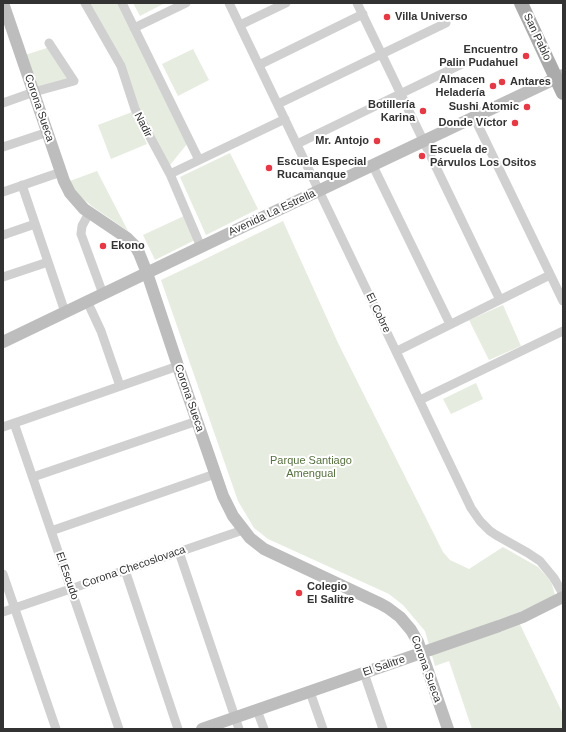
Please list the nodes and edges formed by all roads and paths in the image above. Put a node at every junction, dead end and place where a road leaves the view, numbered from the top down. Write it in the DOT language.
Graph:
graph roads {
  1 [pos="3,3"];
  2 [pos="85,3"];
  3 [pos="122,3"];
  4 [pos="186,3"];
  5 [pos="229,3"];
  6 [pos="286,3"];
  7 [pos="357,3"];
  8 [pos="521,3"];
  9 [pos="363,14"];
  10 [pos="446,23"];
  11 [pos="240,25"];
  12 [pos="134,28"];
  13 [pos="49,43"];
  14 [pos="382,54"];
  15 [pos="464,63"];
  16 [pos="259,65"];
  17 [pos="560,76"];
  18 [pos="34,92"];
  19 [pos="563,93"];
  20 [pos="401,94"];
  21 [pos="3,103"];
  22 [pos="278,104"];
  23 [pos="474,117"];
  24 [pos="285,119"];
  25 [pos="48,132"];
  26 [pos="424,141"];
  27 [pos="297,144"];
  28 [pos="3,147"];
  29 [pos="198,160"];
  30 [pos="373,166"];
  31 [pos="61,172"];
  32 [pos="170,174"];
  33 [pos="22,186"];
  34 [pos="320,191"];
  35 [pos="3,192"];
  36 [pos="89,213"];
  37 [pos="35,224"];
  38 [pos="3,235"];
  39 [pos="201,248"];
  40 [pos="48,262"];
  41 [pos="148,273"];
  42 [pos="550,275"];
  43 [pos="3,277"];
  44 [pos="103,294"];
  45 [pos="500,300"];
  46 [pos="88,301"];
  47 [pos="563,301"];
  48 [pos="65,312"];
  49 [pos="450,324"];
  50 [pos="563,331"];
  51 [pos="3,342"];
  52 [pos="396,351"];
  53 [pos="178,366"];
  54 [pos="120,386"];
  55 [pos="420,400"];
  56 [pos="197,421"];
  57 [pos="14,423"];
  58 [pos="3,427"];
  59 [pos="215,474"];
  60 [pos="33,477"];
  61 [pos="243,530"];
  62 [pos="51,531"];
  63 [pos="179,552"];
  64 [pos="125,570"];
  65 [pos="3,574"];
  66 [pos="71,588"];
  67 [pos="563,594"];
  68 [pos="563,597"];
  69 [pos="15,608"];
  70 [pos="3,612"];
  71 [pos="422,653"];
  72 [pos="364,673"];
  73 [pos="310,692"];
  74 [pos="257,710"];
  75 [pos="238,723"];
  76 [pos="56,729"];
  77 [pos="119,729"];
  78 [pos="178,729"];
  79 [pos="202,729"];
  80 [pos="264,729"];
  81 [pos="323,729"];
  82 [pos="383,729"];
  83 [pos="448,729"];
  1 -- 18 [label="street, Corona Sueca"];
  2 -- 32 [label="street, Nadir"];
  3 -- 12 [label="street"];
  4 -- 12 [label="street"];
  5 -- 11 [label="street, El Cobre"];
  6 -- 11 [label="street"];
  7 -- 9 [label="street"];
  8 -- 17 [label="main road, San Pablo"];
  9 -- 14 [label="street"];
  9 -- 16 [label="street"];
  10 -- 14 [label="street"];
  11 -- 16 [label="street, El Cobre"];
  12 -- 29 [label="street"];
  13 -- 18 [label="street"];
  14 -- 20 [label="street"];
  14 -- 22 [label="street"];
  15 -- 20 [label="street"];
  16 -- 22 [label="street, El Cobre"];
  17 -- 19 [label="main road, San Pablo"];
  17 -- 23 [label="street, Avenida La Estrella"];
  18 -- 21 [label="street"];
  18 -- 25 [label="street, Corona Sueca"];
  20 -- 26 [label="street"];
  20 -- 27 [label="street"];
  22 -- 24 [label="street, El Cobre"];
  23 -- 26 [label="street, Avenida La Estrella"];
  23 -- 42 [label="street"];
  24 -- 27 [label="street, El Cobre"];
  24 -- 29 [label="street"];
  25 -- 28 [label="street"];
  25 -- 31 [label="street, Corona Sueca"];
  26 -- 30 [label="street, Avenida La Estrella"];
  26 -- 45 [label="street"];
  27 -- 34 [label="street, El Cobre"];
  29 -- 32 [label="street"];
  30 -- 34 [label="street, Avenida La Estrella"];
  30 -- 49 [label="street"];
  31 -- 33 [label="street"];
  31 -- 36 [label="street, Corona Sueca"];
  32 -- 39 [label="street, Nadir"];
  33 -- 35 [label="street"];
  33 -- 37 [label="street"];
  34 -- 39 [label="street, Avenida La Estrella"];
  34 -- 52 [label="street, El Cobre"];
  36 -- 41 [label="street, Corona Sueca"];
  36 -- 44 [label="street"];
  37 -- 38 [label="street"];
  37 -- 40 [label="street"];
  39 -- 41 [label="street, Avenida La Estrella"];
  40 -- 43 [label="street"];
  40 -- 48 [label="street"];
  41 -- 44 [label="street, Avenida La Estrella"];
  41 -- 53 [label="street, Corona Sueca"];
  42 -- 45 [label="street"];
  42 -- 47 [label="street"];
  44 -- 46 [label="street, Avenida La Estrella"];
  45 -- 49 [label="street"];
  46 -- 48 [label="street, Avenida La Estrella"];
  46 -- 54 [label="street"];
  48 -- 51 [label="street, Avenida La Estrella"];
  49 -- 52 [label="street"];
  50 -- 55 [label="street"];
  52 -- 55 [label="street, El Cobre"];
  53 -- 54 [label="street"];
  53 -- 56 [label="street, Corona Sueca"];
  54 -- 57 [label="street"];
  55 -- 67 [label="street, El Cobre"];
  56 -- 59 [label="street, Corona Sueca"];
  56 -- 60 [label="street"];
  57 -- 58 [label="street"];
  57 -- 60 [label="street, El Escudo"];
  59 -- 61 [label="street, Corona Sueca"];
  59 -- 62 [label="street"];
  60 -- 62 [label="street, El Escudo"];
  61 -- 63 [label="street, Corona Checoslovaca"];
  61 -- 71 [label="street, Corona Sueca"];
  62 -- 66 [label="street, El Escudo"];
  63 -- 64 [label="street, Corona Checoslovaca"];
  63 -- 75 [label="street"];
  64 -- 66 [label="street, Corona Checoslovaca"];
  64 -- 78 [label="street"];
  65 -- 69 [label="street"];
  66 -- 69 [label="street, Corona Checoslovaca"];
  66 -- 77 [label="street, El Escudo"];
  68 -- 71 [label="street, El Salitre"];
  69 -- 70 [label="street, Corona Checoslovaca"];
  69 -- 76 [label="street"];
  71 -- 72 [label="street, El Salitre"];
  71 -- 83 [label="street, Corona Sueca"];
  72 -- 73 [label="street, El Salitre"];
  72 -- 82 [label="street"];
  73 -- 74 [label="street, El Salitre"];
  73 -- 81 [label="street"];
  74 -- 75 [label="street, El Salitre"];
  74 -- 80 [label="street"];
  75 -- 79 [label="street, El Salitre"];
}
